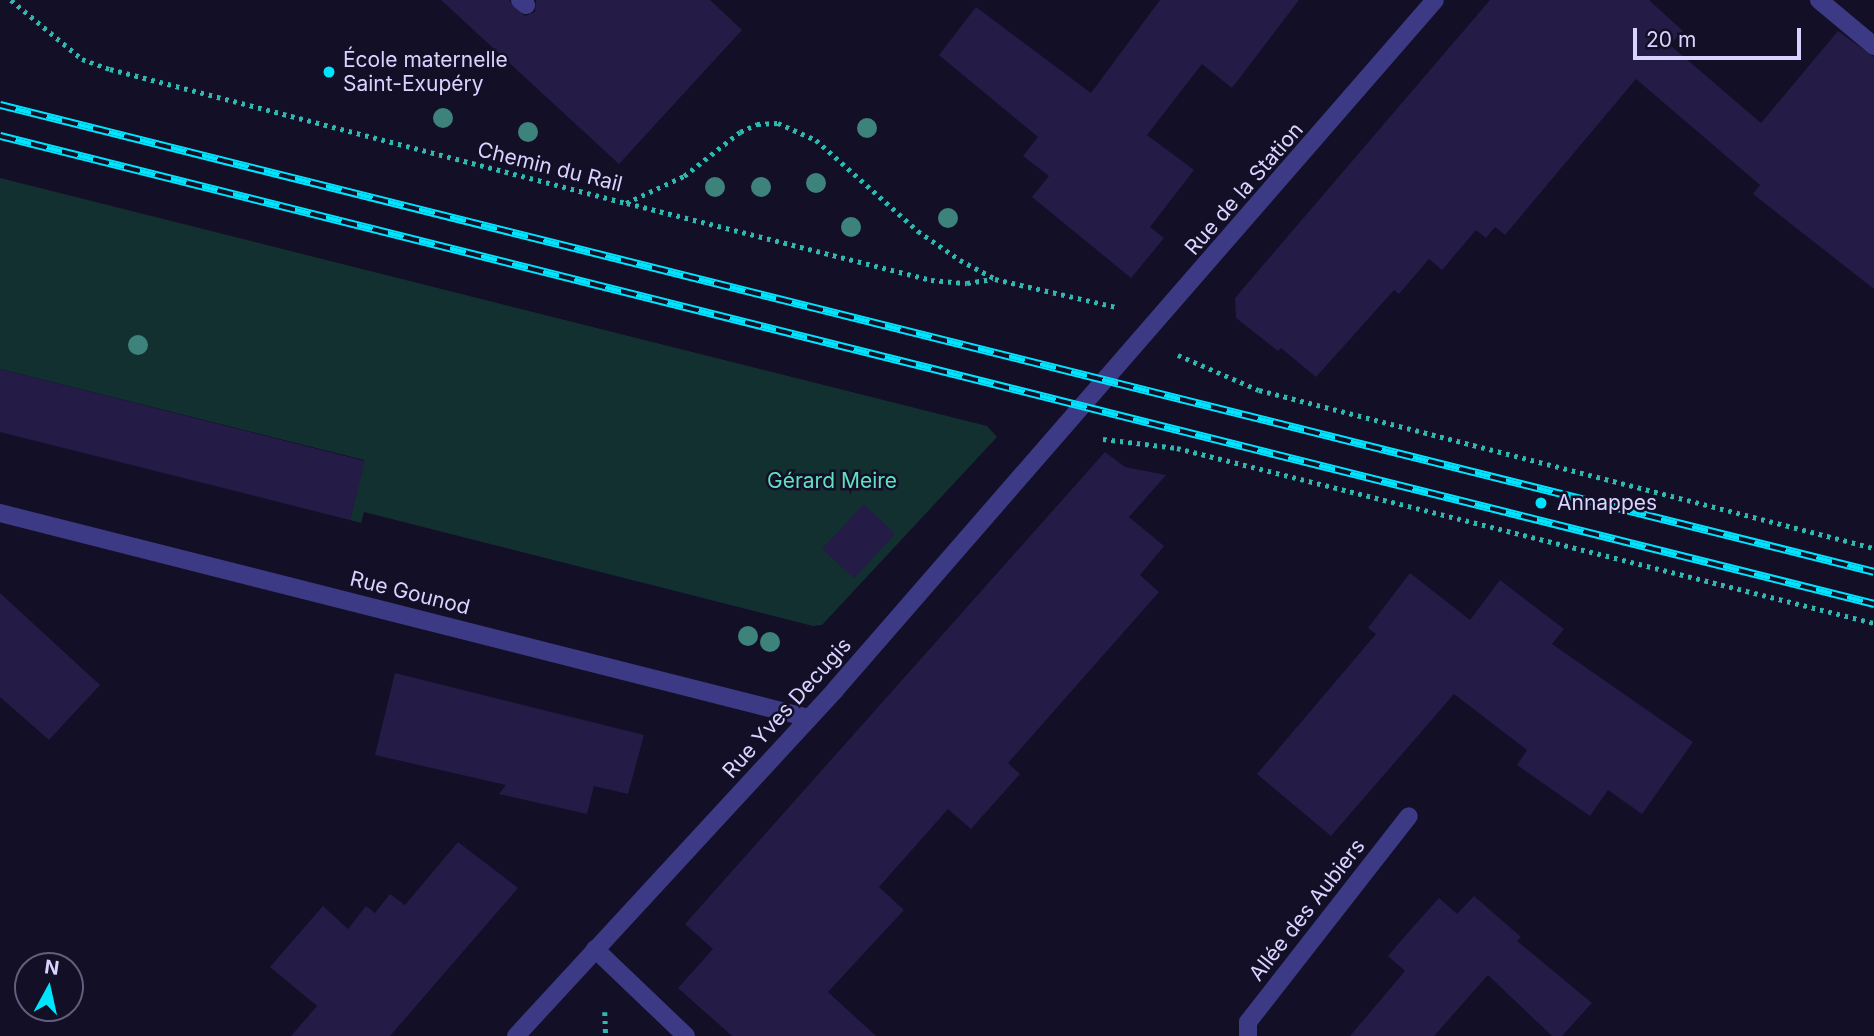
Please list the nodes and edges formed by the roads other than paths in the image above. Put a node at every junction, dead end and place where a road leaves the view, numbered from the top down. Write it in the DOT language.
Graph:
graph roads {
  1 [pos="1435,0"];
  2 [pos="1819,0"];
  3 [pos="1874,46"];
  4 [pos="1086,405"];
  5 [pos="0,513"];
  6 [pos="809,718"];
  7 [pos="1409,816"];
  8 [pos="595,949"];
  9 [pos="516,1036"];
  10 [pos="686,1036"];
  11 [pos="1248,1036"];
  1 -- 4 [label="street, Rue de la Station"];
  2 -- 3 [label="street"];
  4 -- 6 [label="street, Rue Yves Decugis"];
  5 -- 6 [label="street, Rue Gounod"];
  6 -- 8 [label="street, Rue Yves Decugis"];
  7 -- 11 [label="street, Allée des Aubiers"];
  8 -- 9 [label="street, Rue Yves Decugis"];
  8 -- 10 [label="street"];
}
